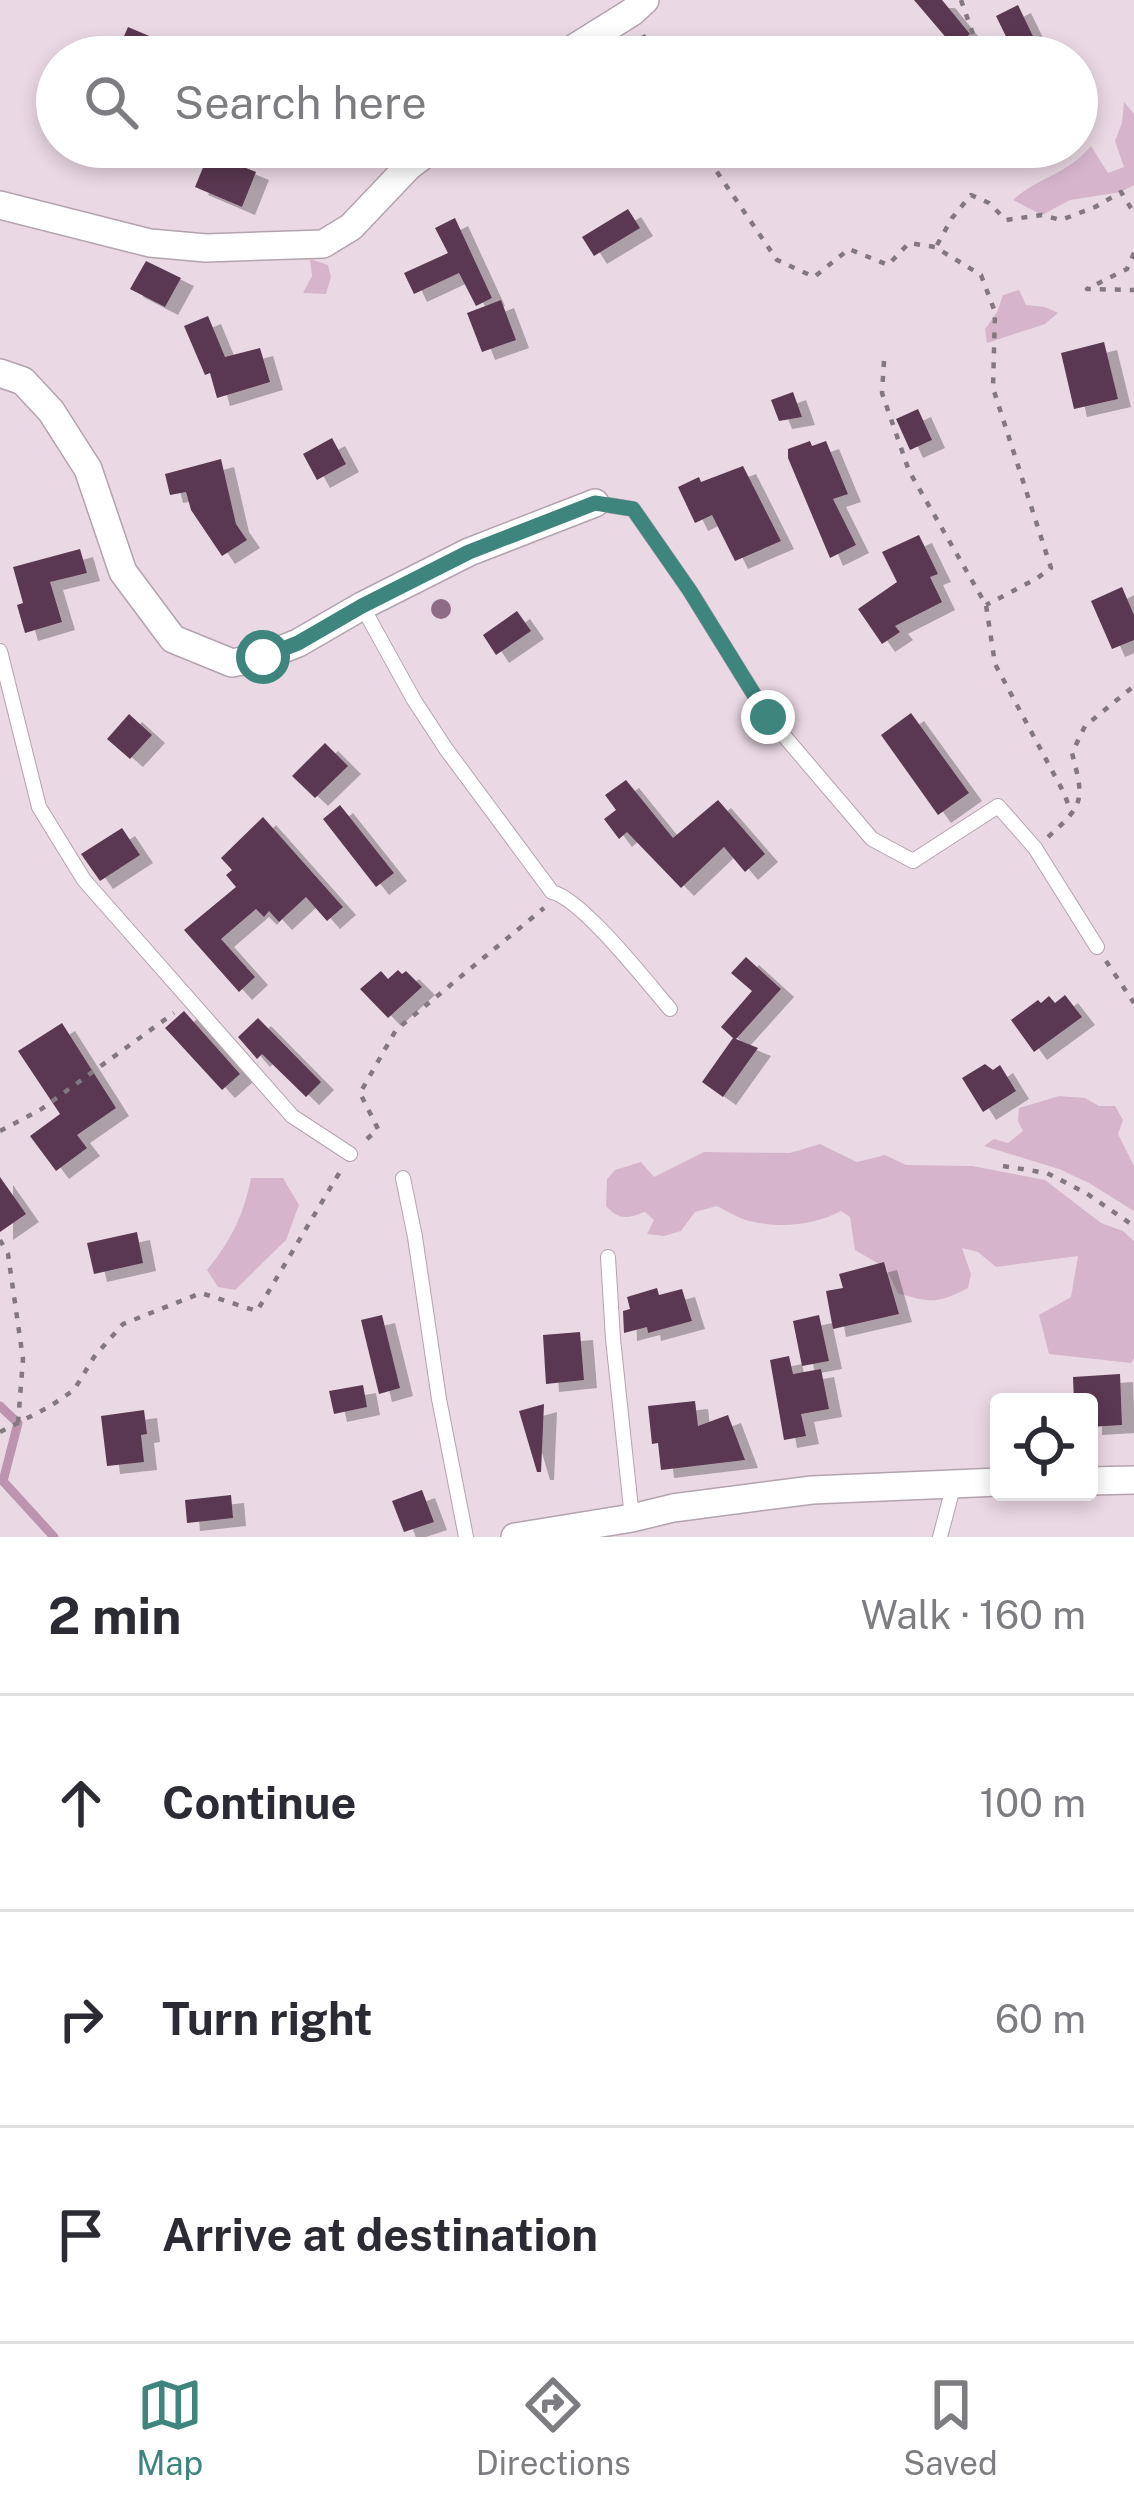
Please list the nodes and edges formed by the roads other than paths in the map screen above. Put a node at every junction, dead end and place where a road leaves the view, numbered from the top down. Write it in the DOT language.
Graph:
graph roads {
  1 [pos="636,4"];
  2 [pos="590,36"];
  3 [pos="407,168"];
  4 [pos="0,205"];
  5 [pos="0,373"];
  6 [pos="595,503"];
  7 [pos="362,606"];
  8 [pos="0,651"];
  9 [pos="1096,946"];
  10 [pos="670,1009"];
  11 [pos="350,1154"];
  12 [pos="403,1178"];
  13 [pos="608,1257"];
  14 [pos="1134,1480"];
  15 [pos="1098,1481"];
  16 [pos="990,1482"];
  17 [pos="954,1484"];
  18 [pos="632,1518"];
  19 [pos="466,1537"];
  20 [pos="515,1537"];
  21 [pos="940,1537"];
  1 -- 2 [label="street"];
  3 -- 4 [label="street"];
  5 -- 7 [label="street"];
  6 -- 7 [label="street"];
  6 -- 9 [label="lane"];
  7 -- 10 [label="lane"];
  8 -- 11 [label="lane"];
  12 -- 19 [label="lane"];
  13 -- 18 [label="lane"];
  14 -- 15 [label="street"];
  16 -- 17 [label="street"];
  17 -- 18 [label="street"];
  17 -- 21 [label="lane"];
  18 -- 20 [label="street"];
}
